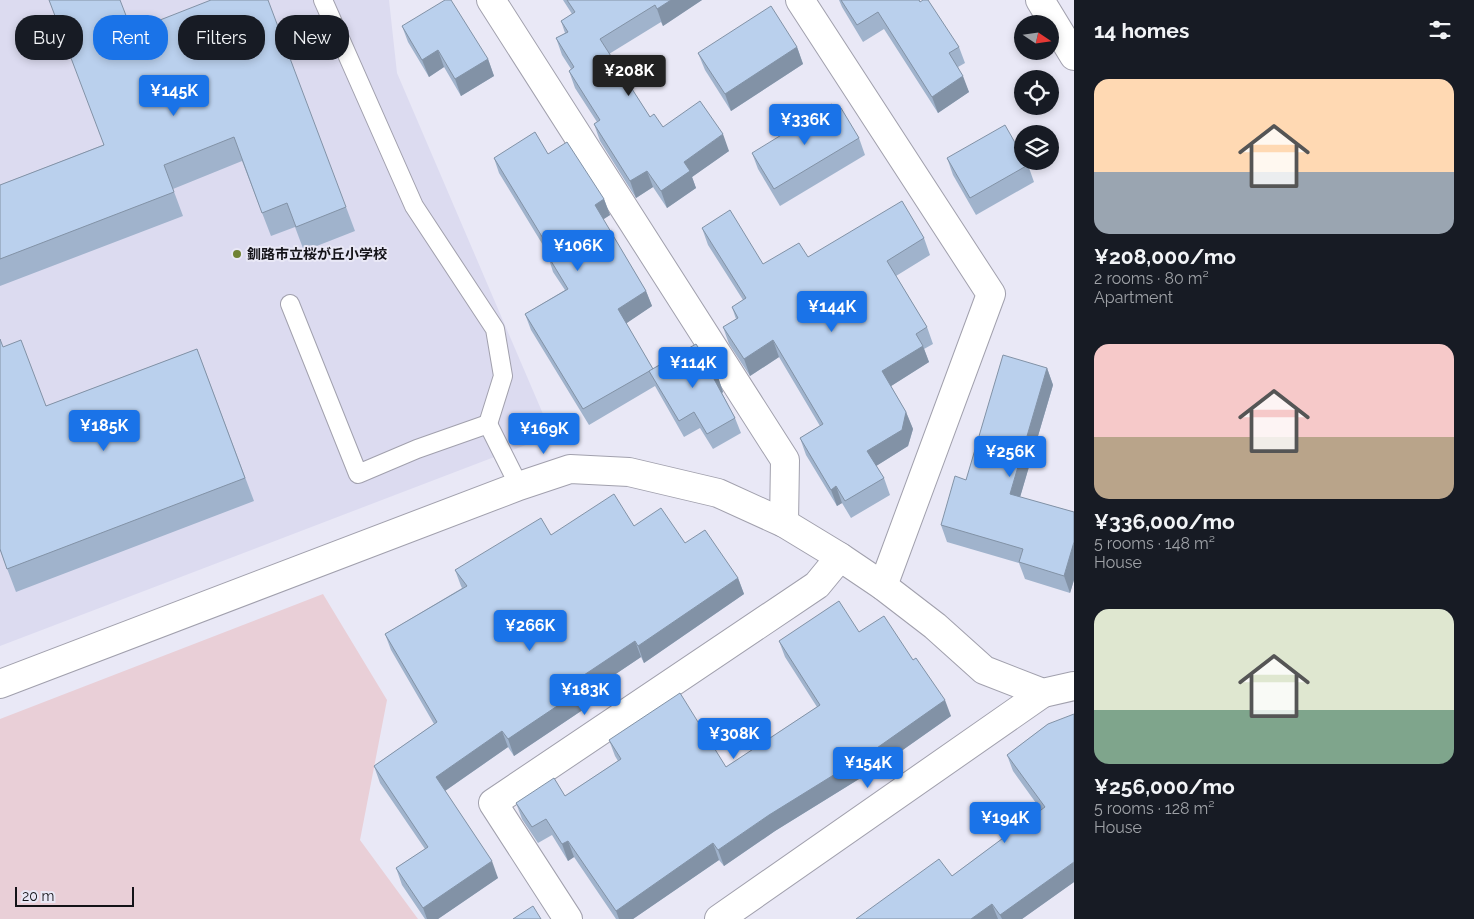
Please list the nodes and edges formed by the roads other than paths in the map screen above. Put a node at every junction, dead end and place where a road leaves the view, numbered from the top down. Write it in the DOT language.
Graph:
graph roads {
  1 [pos="323,0"];
  2 [pos="491,0"];
  3 [pos="800,0"];
  4 [pos="1040,0"];
  5 [pos="1074,56"];
  6 [pos="290,304"];
  7 [pos="488,424"];
  8 [pos="519,486"];
  9 [pos="784,523"];
  10 [pos="840,557"];
  11 [pos="883,586"];
  12 [pos="0,684"];
  13 [pos="1074,686"];
  14 [pos="1042,693"];
  15 [pos="568,919"];
  16 [pos="718,919"];
  1 -- 7 [label="lane"];
  2 -- 9 [label="street"];
  3 -- 11 [label="street"];
  4 -- 5 [label="street"];
  6 -- 7 [label="lane"];
  7 -- 8 [label="lane"];
  8 -- 9 [label="street"];
  8 -- 12 [label="street"];
  9 -- 10 [label="street"];
  10 -- 11 [label="street"];
  10 -- 15 [label="street"];
  11 -- 14 [label="street"];
  13 -- 14 [label="street"];
  14 -- 16 [label="street"];
}
